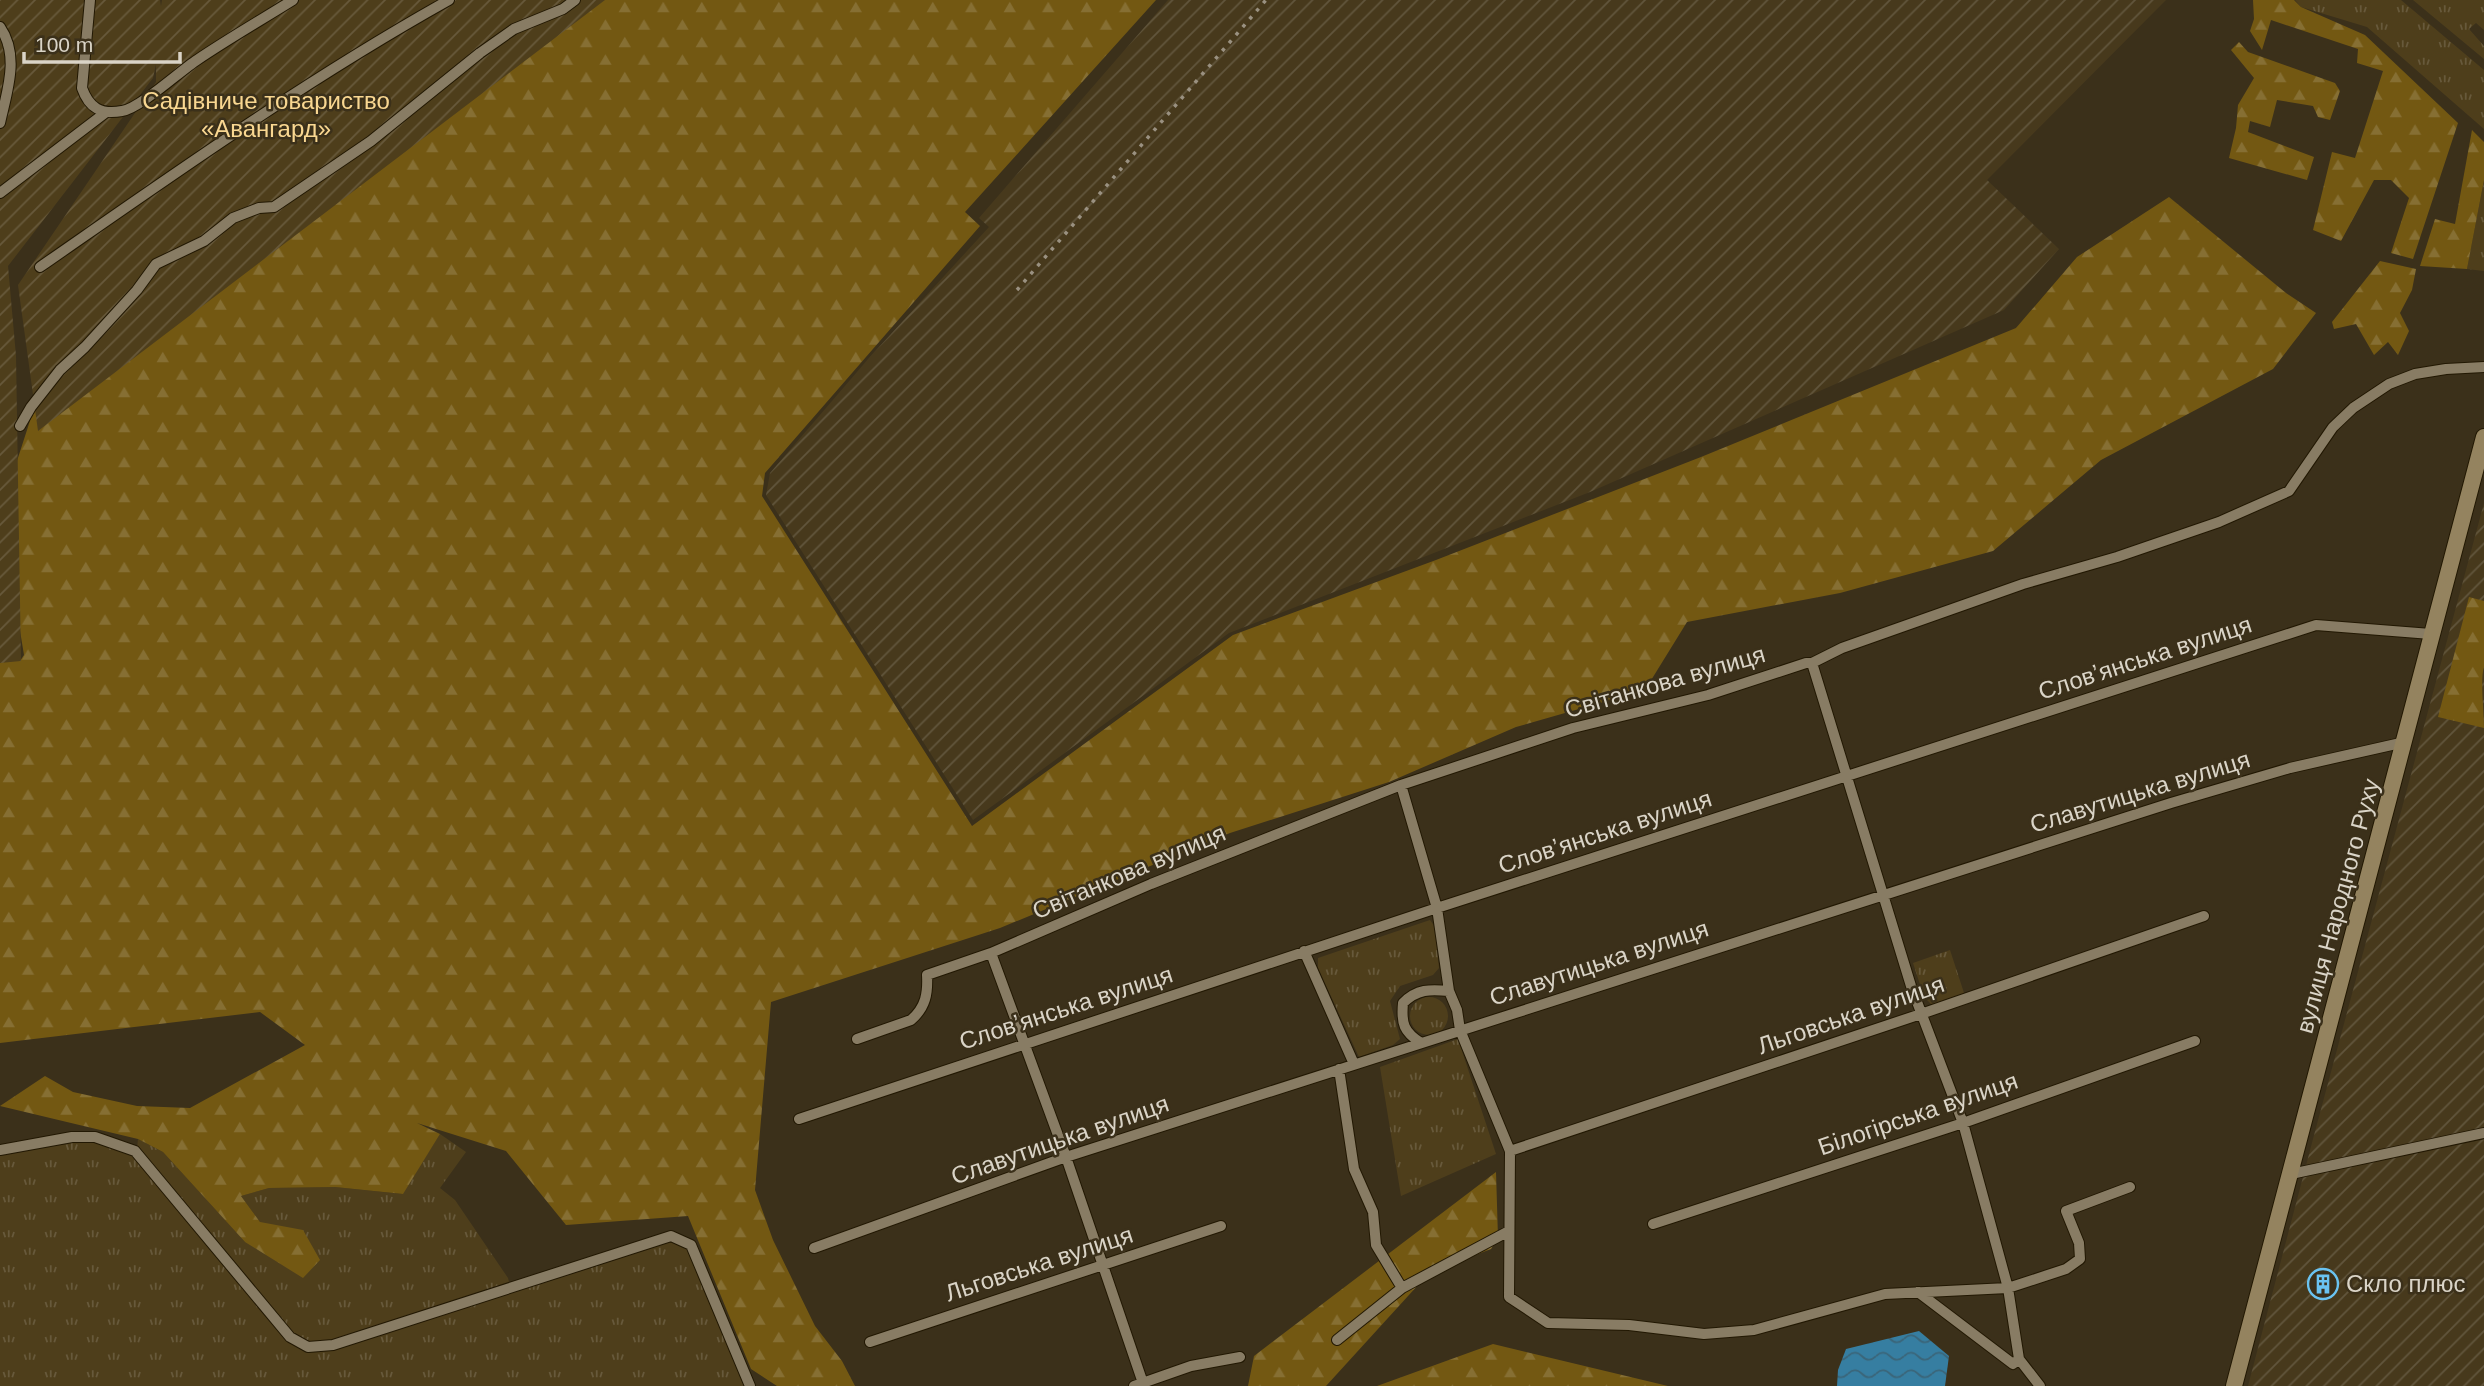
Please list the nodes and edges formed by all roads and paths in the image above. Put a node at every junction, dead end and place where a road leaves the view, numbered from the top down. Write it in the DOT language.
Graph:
graph roads {
  1 [pos="90,0"];
  2 [pos="293,0"];
  3 [pos="449,0"];
  4 [pos="575,0"];
  5 [pos="0,27"];
  6 [pos="105,113"];
  7 [pos="0,122"];
  8 [pos="0,193"];
  9 [pos="40,267"];
  10 [pos="2484,367"];
  11 [pos="20,426"];
  12 [pos="2484,436"];
  13 [pos="2431,634"];
  14 [pos="1812,663"];
  15 [pos="2405,742"];
  16 [pos="1847,775"];
  17 [pos="1401,785"];
  18 [pos="1884,895"];
  19 [pos="1437,908"];
  20 [pos="2204,916"];
  21 [pos="1304,951"];
  22 [pos="991,953"];
  23 [pos="1449,991"];
  24 [pos="1921,1014"];
  25 [pos="1460,1030"];
  26 [pos="857,1039"];
  27 [pos="2195,1041"];
  28 [pos="1421,1043"];
  29 [pos="1025,1044"];
  30 [pos="1354,1064"];
  31 [pos="1339,1069"];
  32 [pos="799,1119"];
  33 [pos="1963,1122"];
  34 [pos="2484,1133"];
  35 [pos="0,1150"];
  36 [pos="1510,1151"];
  37 [pos="1066,1157"];
  38 [pos="2291,1174"];
  39 [pos="2130,1187"];
  40 [pos="1653,1224"];
  41 [pos="1221,1226"];
  42 [pos="1509,1231"];
  43 [pos="814,1248"];
  44 [pos="1102,1265"];
  45 [pos="1402,1288"];
  46 [pos="2008,1288"];
  47 [pos="1917,1292"];
  48 [pos="1337,1339"];
  49 [pos="870,1342"];
  50 [pos="1240,1357"];
  51 [pos="2019,1359"];
  52 [pos="1140,1385"];
  53 [pos="750,1386"];
  54 [pos="2039,1386"];
  55 [pos="2234,1386"];
  1 -- 6 [label="street"];
  2 -- 6 [label="street"];
  3 -- 9 [label="street"];
  4 -- 11 [label="street"];
  5 -- 7 [label="street"];
  6 -- 8 [label="street"];
  10 -- 14 [label="street, Світанкова вулиця"];
  12 -- 13 [label="main road, вулиця Народного Руху"];
  13 -- 15 [label="main road, вулиця Народного Руху"];
  13 -- 16 [label="street, Словʼянська вулиця"];
  14 -- 16 [label="street"];
  14 -- 17 [label="street, Світанкова вулиця"];
  15 -- 18 [label="street, Славутицька вулиця"];
  15 -- 38 [label="main road, вулиця Народного Руху"];
  16 -- 18 [label="street"];
  16 -- 19 [label="street, Словʼянська вулиця"];
  17 -- 19 [label="street"];
  17 -- 22 [label="street, Світанкова вулиця"];
  18 -- 24 [label="street"];
  18 -- 25 [label="street, Славутицька вулиця"];
  19 -- 21 [label="street, Словʼянська вулиця"];
  19 -- 23 [label="street"];
  20 -- 24 [label="street, Льговська вулиця"];
  21 -- 29 [label="street, Словʼянська вулиця"];
  21 -- 30 [label="street"];
  22 -- 26 [label="street, Світанкова вулиця"];
  22 -- 29 [label="street"];
  23 -- 25 [label="street"];
  23 -- 28 [label="street"];
  24 -- 33 [label="street"];
  24 -- 36 [label="street, Льговська вулиця"];
  25 -- 28 [label="street, Славутицька вулиця"];
  25 -- 36 [label="street"];
  27 -- 33 [label="street, Білогірська вулиця"];
  28 -- 30 [label="street, Славутицька вулиця"];
  29 -- 32 [label="street, Словʼянська вулиця"];
  29 -- 37 [label="street"];
  30 -- 31 [label="street, Славутицька вулиця"];
  31 -- 37 [label="street, Славутицька вулиця"];
  31 -- 45 [label="street"];
  33 -- 40 [label="street, Білогірська вулиця"];
  33 -- 46 [label="street"];
  34 -- 38 [label="street"];
  35 -- 53 [label="street"];
  36 -- 42 [label="street"];
  37 -- 43 [label="street, Славутицька вулиця"];
  37 -- 44 [label="street"];
  38 -- 55 [label="main road, вулиця Народного Руху"];
  39 -- 46 [label="street"];
  41 -- 44 [label="street, Льговська вулиця"];
  42 -- 45 [label="street"];
  42 -- 47 [label="street"];
  44 -- 49 [label="street, Льговська вулиця"];
  44 -- 52 [label="street"];
  45 -- 48 [label="street"];
  46 -- 47 [label="street"];
  46 -- 51 [label="street"];
  47 -- 51 [label="street"];
  50 -- 52 [label="street"];
  51 -- 54 [label="street"];
}
